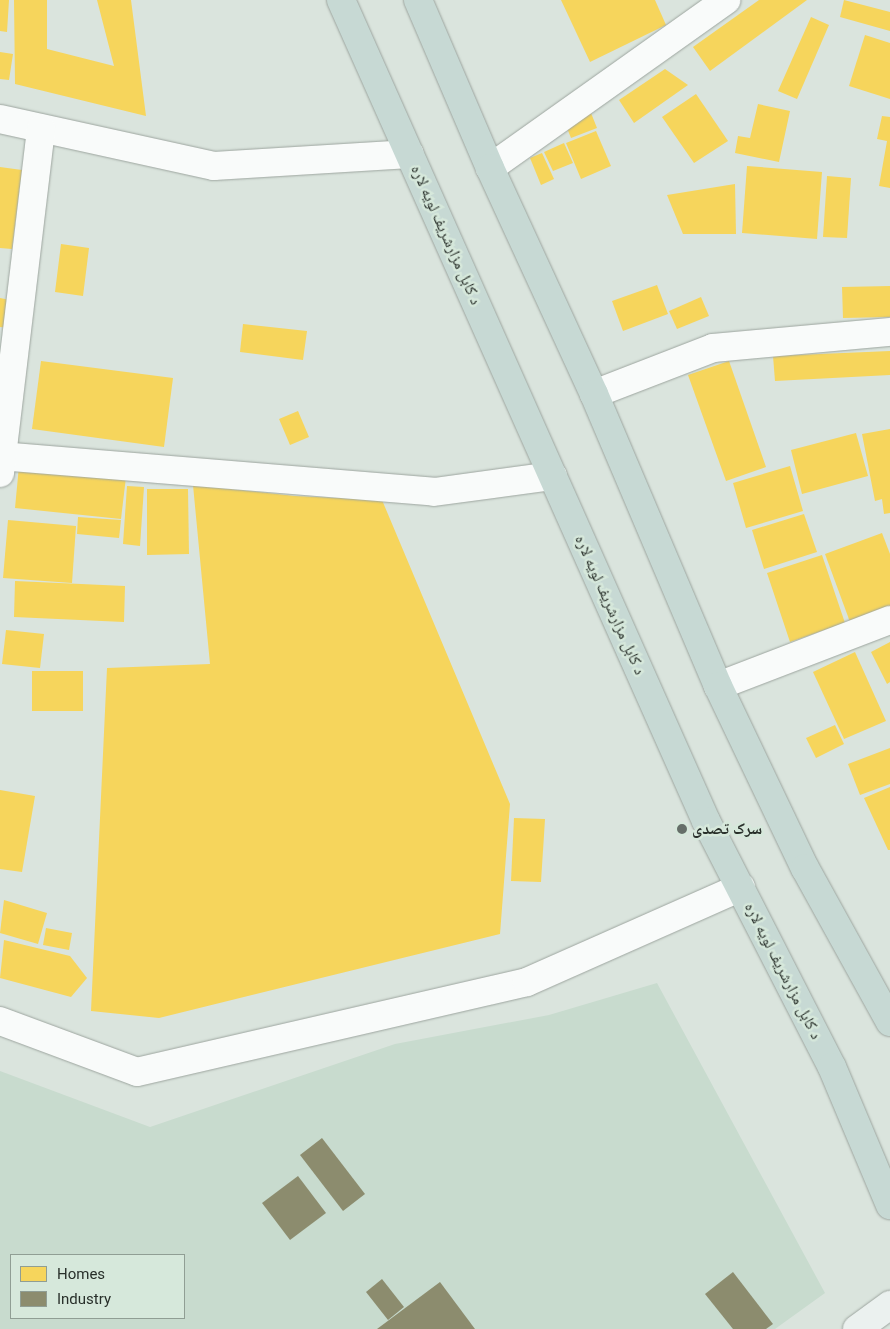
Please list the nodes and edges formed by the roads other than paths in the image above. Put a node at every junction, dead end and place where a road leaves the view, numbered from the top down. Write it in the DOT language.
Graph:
graph roads {
  1 [pos="341,0"];
  2 [pos="418,0"];
  3 [pos="726,0"];
  4 [pos="0,119"];
  5 [pos="41,128"];
  6 [pos="410,154"];
  7 [pos="490,168"];
  8 [pos="890,332"];
  9 [pos="594,394"];
  10 [pos="1,462"];
  11 [pos="553,476"];
  12 [pos="890,620"];
  13 [pos="718,686"];
  14 [pos="740,887"];
  15 [pos="0,1021"];
  16 [pos="890,1022"];
  17 [pos="890,1204"];
  18 [pos="890,1305"];
  19 [pos="857,1329"];
  1 -- 6 [label="highway, د کابل مزارشریف لویه لاره"];
  2 -- 7 [label="highway"];
  3 -- 7 [label="street"];
  4 -- 5 [label="street"];
  5 -- 6 [label="street"];
  5 -- 10 [label="street"];
  6 -- 11 [label="highway, د کابل مزارشریف لویه لاره"];
  7 -- 9 [label="highway"];
  8 -- 9 [label="street"];
  9 -- 13 [label="highway"];
  10 -- 11 [label="street"];
  11 -- 14 [label="highway, د کابل مزارشریف لویه لاره"];
  12 -- 13 [label="street"];
  13 -- 16 [label="highway"];
  14 -- 15 [label="street"];
  14 -- 17 [label="highway, د کابل مزارشریف لویه لاره"];
  18 -- 19 [label="main road"];
}
